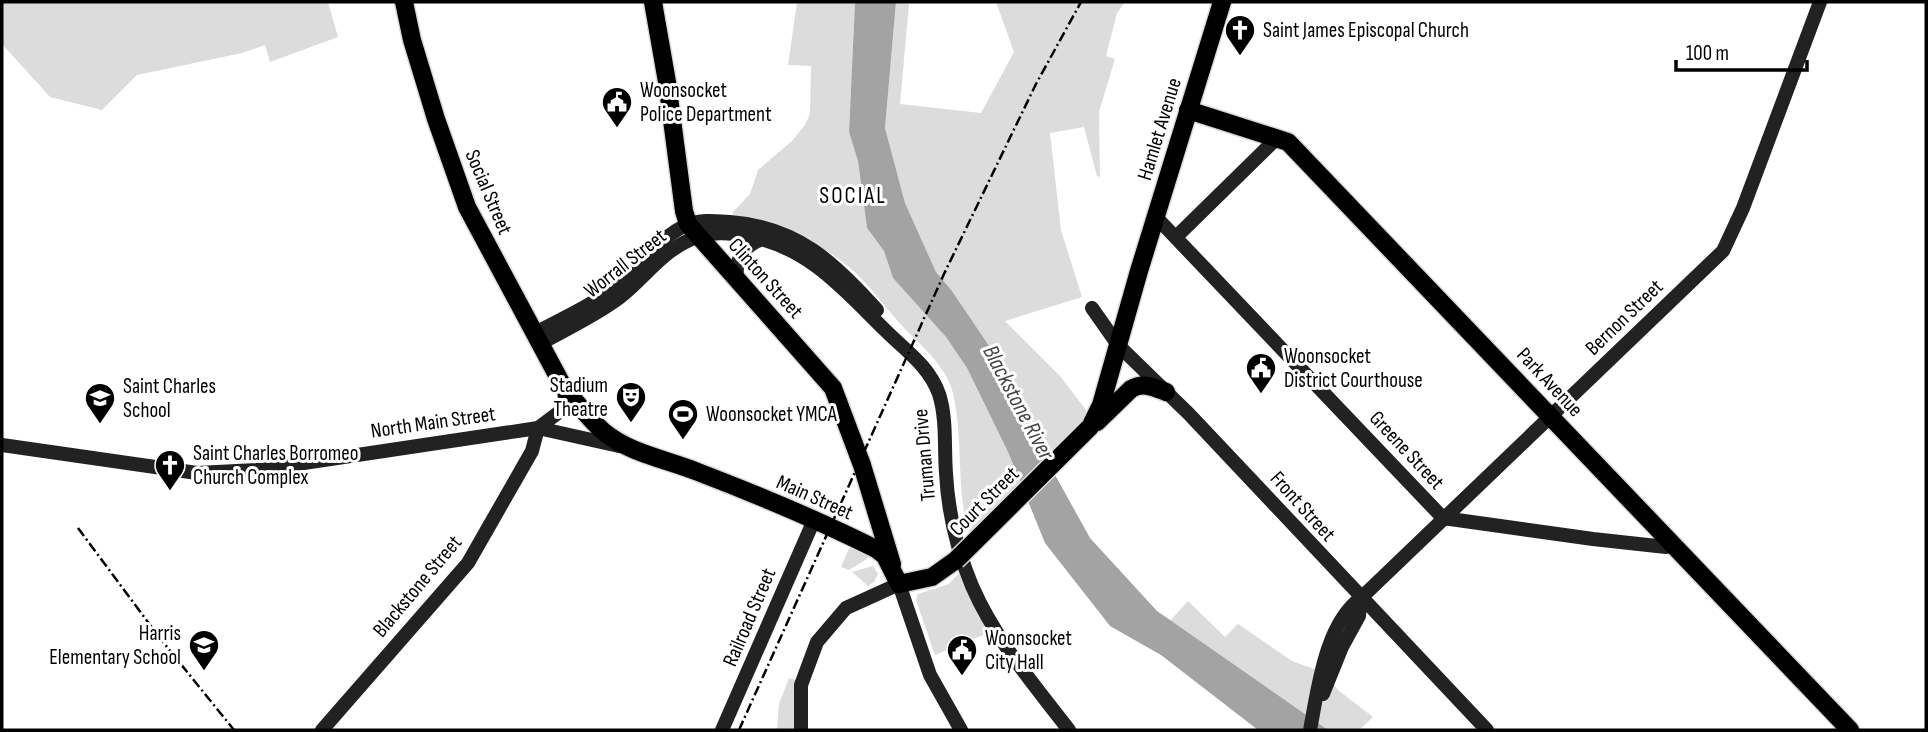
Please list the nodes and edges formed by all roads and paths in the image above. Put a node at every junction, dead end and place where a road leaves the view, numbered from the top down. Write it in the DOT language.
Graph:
graph roads {
  1 [pos="404,2"];
  2 [pos="653,2"];
  3 [pos="1222,2"];
  4 [pos="1819,2"];
  5 [pos="1188,110"];
  6 [pos="1276,139"];
  7 [pos="1156,217"];
  8 [pos="693,230"];
  9 [pos="1176,237"];
  10 [pos="762,239"];
  11 [pos="1139,271"];
  12 [pos="737,280"];
  13 [pos="1092,308"];
  14 [pos="538,338"];
  15 [pos="1118,345"];
  16 [pos="917,358"];
  17 [pos="564,388"];
  18 [pos="1166,392"];
  19 [pos="1551,416"];
  20 [pos="1092,425"];
  21 [pos="538,428"];
  22 [pos="2,445"];
  23 [pos="630,449"];
  24 [pos="1443,518"];
  25 [pos="814,520"];
  26 [pos="882,530"];
  27 [pos="864,543"];
  28 [pos="1666,547"];
  29 [pos="897,577"];
  30 [pos="1361,598"];
  31 [pos="1311,725"];
  32 [pos="322,730"];
  33 [pos="722,730"];
  34 [pos="801,730"];
  35 [pos="961,730"];
  36 [pos="1069,730"];
  37 [pos="1487,730"];
  38 [pos="1850,730"];
  1 -- 14 [label="main road, Social Street"];
  2 -- 8 [label="main road"];
  3 -- 5 [label="main road, Hamlet Avenue"];
  4 -- 19 [label="main road, Bernon Street"];
  5 -- 6 [label="main road, Park Avenue"];
  5 -- 7 [label="main road, Hamlet Avenue"];
  6 -- 9 [label="main road"];
  6 -- 19 [label="main road, Park Avenue"];
  7 -- 9 [label="main road, Greene Street"];
  7 -- 11 [label="main road, Hamlet Avenue"];
  8 -- 10 [label="main road, Truman Drive"];
  8 -- 12 [label="main road, Clinton Street"];
  8 -- 14 [label="main road, Worrall Street"];
  8 -- 16 [label="main road, Truman Drive"];
  9 -- 24 [label="main road, Greene Street"];
  10 -- 12 [label="main road"];
  10 -- 16 [label="main road, Truman Drive"];
  11 -- 15 [label="main road, Court Street"];
  12 -- 26 [label="main road, Clinton Street"];
  13 -- 15 [label="main road, Front Street"];
  14 -- 17 [label="main road, Social Street"];
  15 -- 18 [label="main road, Front Street"];
  15 -- 20 [label="main road, Court Street"];
  16 -- 36 [label="main road, Truman Drive"];
  17 -- 21 [label="main road, Blackstone Street"];
  17 -- 23 [label="main road, Main Street"];
  18 -- 20 [label="main road"];
  18 -- 30 [label="main road, Front Street"];
  19 -- 24 [label="main road, Bernon Street"];
  19 -- 38 [label="main road, Park Avenue"];
  20 -- 29 [label="main road, Court Street, bridge"];
  21 -- 22 [label="main road, North Main Street"];
  21 -- 23 [label="main road"];
  21 -- 32 [label="main road, Blackstone Street"];
  23 -- 25 [label="main road, Main Street"];
  24 -- 28 [label="main road, Greene Street"];
  24 -- 30 [label="main road, Bernon Street"];
  25 -- 27 [label="main road, Main Street"];
  25 -- 33 [label="main road, Railroad Street"];
  26 -- 27 [label="main road"];
  26 -- 29 [label="main road, Clinton Street"];
  27 -- 29 [label="main road, Main Street"];
  29 -- 34 [label="main road"];
  29 -- 35 [label="main road, Main Street"];
  30 -- 31 [label="main road, Bernon Street"];
  30 -- 37 [label="main road, Front Street"];
}
